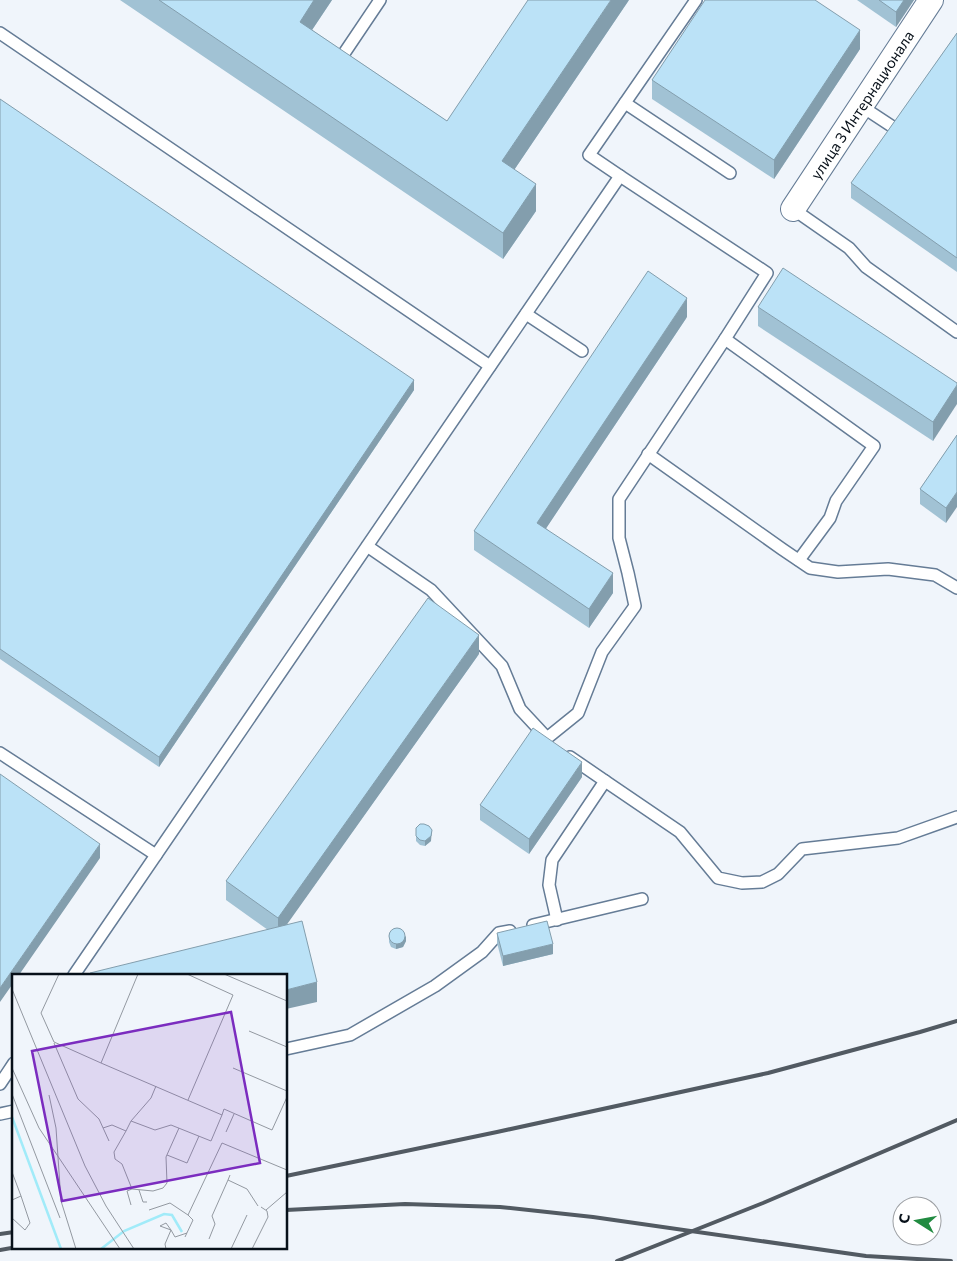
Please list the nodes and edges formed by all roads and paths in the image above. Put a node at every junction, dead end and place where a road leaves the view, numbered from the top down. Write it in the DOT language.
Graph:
graph roads {
  1 [pos="380,0"];
  2 [pos="696,0"];
  3 [pos="932,0"];
  4 [pos="0,33"];
  5 [pos="345,52"];
  6 [pos="625,103"];
  7 [pos="861,106"];
  8 [pos="899,131"];
  9 [pos="730,173"];
  10 [pos="620,176"];
  11 [pos="793,210"];
  12 [pos="526,314"];
  13 [pos="957,332"];
  14 [pos="725,339"];
  15 [pos="582,351"];
  16 [pos="490,366"];
  17 [pos="648,454"];
  18 [pos="367,546"];
  19 [pos="799,560"];
  20 [pos="957,588"];
  21 [pos="554,744"];
  22 [pos="0,753"];
  23 [pos="605,781"];
  24 [pos="957,817"];
  25 [pos="156,855"];
  26 [pos="642,899"];
  27 [pos="557,920"];
  28 [pos="75,974"];
  29 [pos="288,1050"];
  30 [pos="12,1067"];
  31 [pos="0,1084"];
  1 -- 5 [label="lane"];
  2 -- 6 [label="lane"];
  3 -- 7 [label="street, улица 3 Интернационала"];
  4 -- 16 [label="lane"];
  6 -- 9 [label="lane"];
  6 -- 10 [label="lane"];
  7 -- 8 [label="lane"];
  7 -- 11 [label="street, улица 3 Интернационала"];
  10 -- 12 [label="lane"];
  10 -- 14 [label="lane"];
  11 -- 13 [label="lane"];
  12 -- 15 [label="lane"];
  12 -- 16 [label="lane"];
  14 -- 17 [label="lane"];
  14 -- 19 [label="lane"];
  16 -- 18 [label="lane"];
  17 -- 19 [label="lane"];
  17 -- 21 [label="lane"];
  18 -- 21 [label="lane"];
  18 -- 25 [label="lane"];
  19 -- 20 [label="lane"];
  21 -- 23 [label="lane"];
  22 -- 25 [label="lane"];
  23 -- 24 [label="lane"];
  23 -- 27 [label="lane"];
  25 -- 28 [label="lane"];
  26 -- 27 [label="lane"];
  27 -- 29 [label="lane"];
  30 -- 31 [label="lane"];
}
